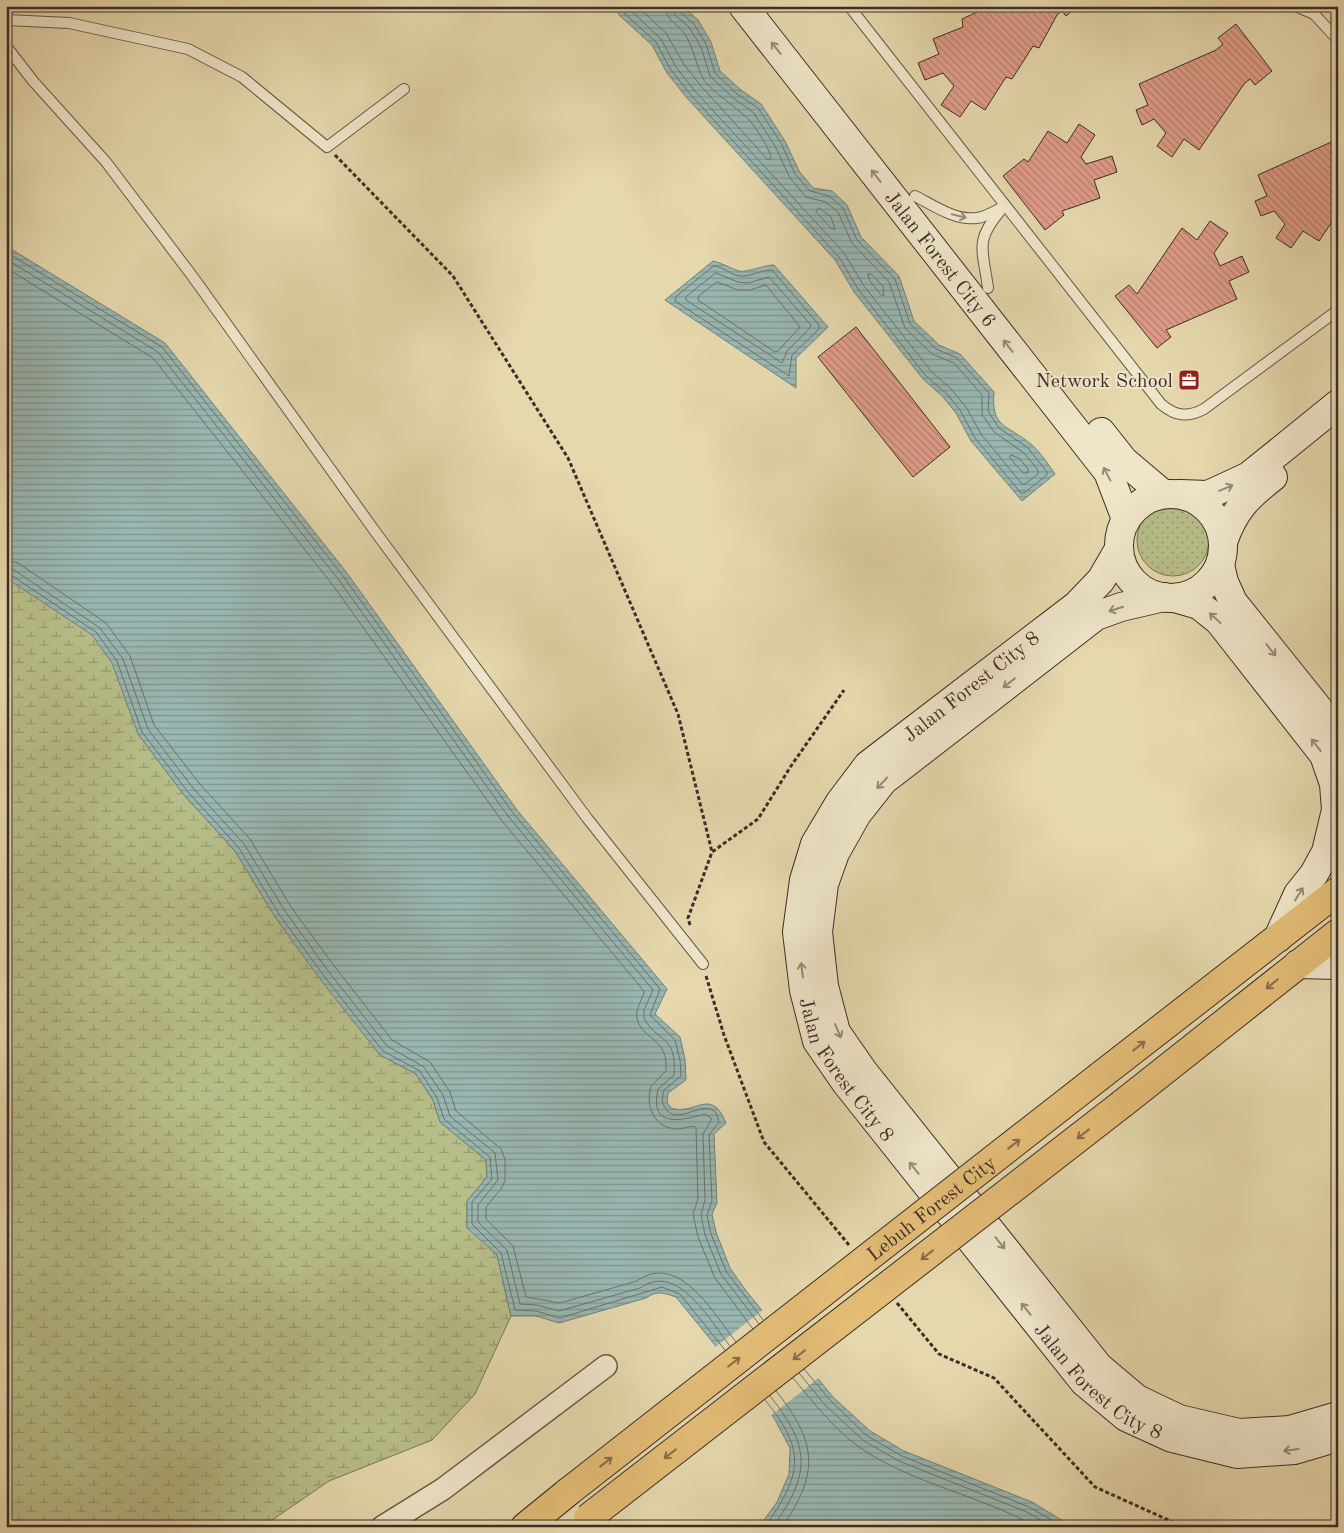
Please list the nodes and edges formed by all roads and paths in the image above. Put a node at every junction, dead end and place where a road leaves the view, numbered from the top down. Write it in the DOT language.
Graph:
graph roads {
  1 [pos="742,6"];
  2 [pos="766,6"];
  3 [pos="849,6"];
  4 [pos="1295,6"];
  5 [pos="6,20"];
  6 [pos="1338,40"];
  7 [pos="6,46"];
  8 [pos="404,89"];
  9 [pos="327,147"];
  10 [pos="915,196"];
  11 [pos="1005,206"];
  12 [pos="988,288"];
  13 [pos="1338,310"];
  14 [pos="1338,404"];
  15 [pos="1338,427"];
  16 [pos="1171,494"];
  17 [pos="1126,519"];
  18 [pos="1119,549"];
  19 [pos="1221,554"];
  20 [pos="1169,598"];
  21 [pos="844,690"];
  22 [pos="1338,733"];
  23 [pos="712,852"];
  24 [pos="1338,891"];
  25 [pos="691,927"];
  26 [pos="1338,932"];
  27 [pos="1278,938"];
  28 [pos="703,964"];
  29 [pos="1298,964"];
  30 [pos="1338,965"];
  31 [pos="851,1248"];
  32 [pos="895,1301"];
  33 [pos="606,1366"];
  34 [pos="1338,1416"];
  35 [pos="1338,1437"];
  36 [pos="583,1522"];
  37 [pos="382,1527"];
  38 [pos="525,1527"];
  39 [pos="1184,1527"];
  17 -- 1 [label="street, Jalan Forest City 6, one-way"];
  2 -- 10 [label="street, Jalan Forest City 6"];
  3 -- 11 [label="lane"];
  4 -- 6 [label="lane"];
  5 -- 9 [label="lane"];
  7 -- 28 [label="lane"];
  8 -- 9 [label="lane"];
  9 -- 23 [label="path"];
  10 -- 11 [label="lane, one-way"];
  10 -- 12 [label="street, Jalan Forest City 6"];
  11 -- 12 [label="lane"];
  11 -- 13 [label="lane"];
  12 -- 16 [label="street, Jalan Forest City 6"];
  16 -- 14 [label="street, one-way"];
  15 -- 19 [label="street"];
  16 -- 17 [label="street"];
  16 -- 19 [label="street"];
  17 -- 18 [label="street"];
  18 -- 20 [label="street"];
  35 -- 18 [label="street, Jalan Forest City 8, one-way"];
  19 -- 20 [label="street"];
  19 -- 22 [label="street, one-way"];
  27 -- 20 [label="street, one-way"];
  20 -- 34 [label="street, Jalan Forest City 8, one-way"];
  21 -- 23 [label="path"];
  23 -- 25 [label="path"];
  24 -- 27 [label="main road, Lebuh Forest City"];
  26 -- 29 [label="main road, Lebuh Forest City"];
  38 -- 27 [label="main road, Lebuh Forest City, one-way, bridge"];
  28 -- 31 [label="path"];
  29 -- 30 [label="street"];
  29 -- 36 [label="main road, Lebuh Forest City, one-way, bridge"];
  32 -- 39 [label="path"];
  33 -- 37 [label="street"];
}
